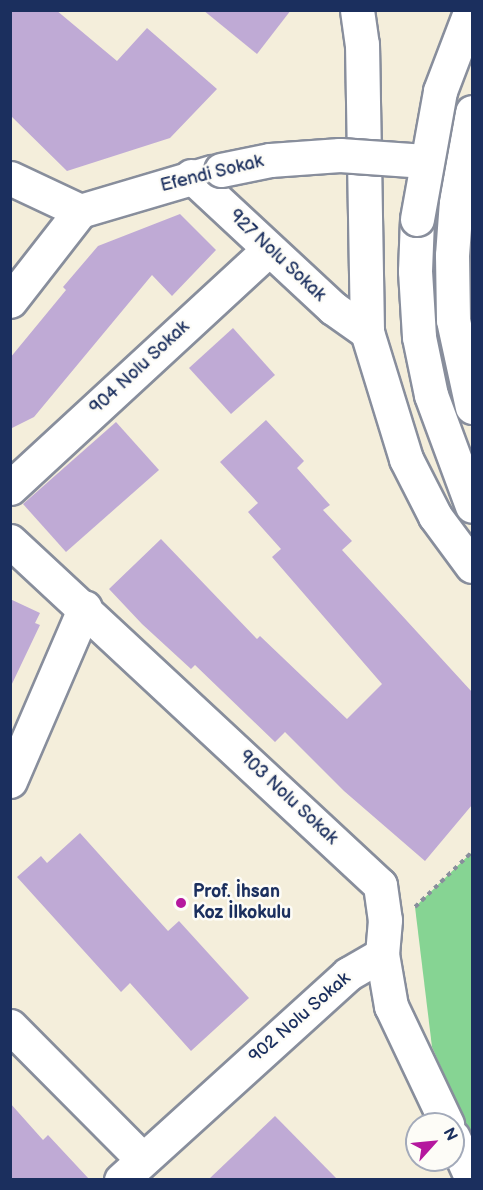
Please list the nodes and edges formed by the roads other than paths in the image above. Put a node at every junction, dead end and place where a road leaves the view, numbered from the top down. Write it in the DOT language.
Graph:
graph roads {
  1 [pos="357,10"];
  2 [pos="456,10"];
  3 [pos="471,10"];
  4 [pos="472,24"];
  5 [pos="472,112"];
  6 [pos="425,161"];
  7 [pos="206,173"];
  8 [pos="10,178"];
  9 [pos="80,211"];
  10 [pos="269,249"];
  11 [pos="10,301"];
  12 [pos="367,332"];
  13 [pos="472,407"];
  14 [pos="10,488"];
  15 [pos="472,506"];
  16 [pos="10,541"];
  17 [pos="472,566"];
  18 [pos="85,607"];
  19 [pos="10,781"];
  20 [pos="382,954"];
  21 [pos="10,1026"];
  22 [pos="441,1112"];
  23 [pos="465,1164"];
  24 [pos="132,1169"];
  25 [pos="472,1179"];
  1 -- 12 [label="street"];
  2 -- 4 [label="street"];
  3 -- 6 [label="street, bridge"];
  5 -- 13 [label="street"];
  6 -- 7 [label="street, Efendi Sokak, bridge"];
  6 -- 15 [label="street, bridge"];
  7 -- 9 [label="street, Efendi Sokak"];
  7 -- 10 [label="street, 927 Nolu Sokak"];
  8 -- 9 [label="street"];
  9 -- 11 [label="street"];
  10 -- 12 [label="street, 927 Nolu Sokak"];
  10 -- 14 [label="street, 904 Nolu Sokak"];
  12 -- 17 [label="street"];
  16 -- 18 [label="street, 903 Nolu Sokak"];
  18 -- 19 [label="street"];
  18 -- 20 [label="street, 903 Nolu Sokak"];
  20 -- 22 [label="street, 903 Nolu Sokak"];
  20 -- 24 [label="street, 902 Nolu Sokak"];
  21 -- 24 [label="street"];
  23 -- 25 [label="street"];
}
